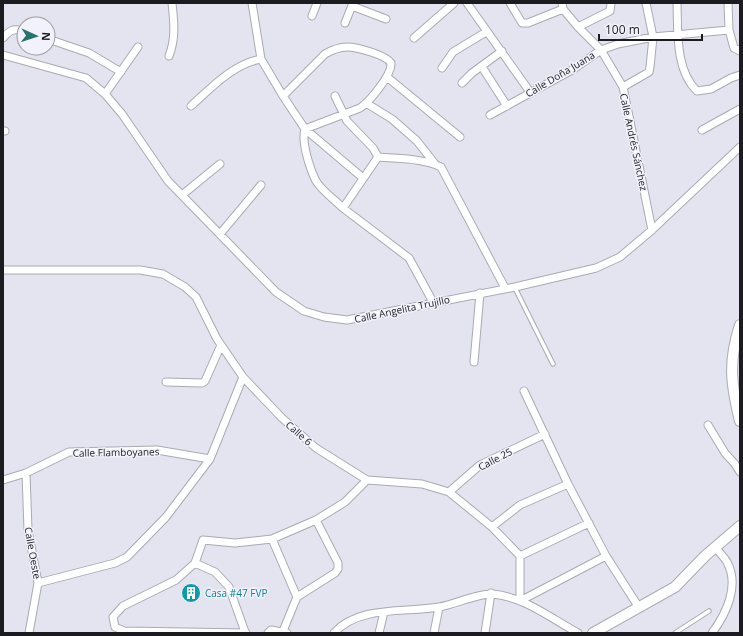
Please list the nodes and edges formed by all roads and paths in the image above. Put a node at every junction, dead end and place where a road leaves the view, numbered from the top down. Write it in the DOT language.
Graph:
graph roads {
  1 [pos="172,3"];
  2 [pos="252,3"];
  3 [pos="317,3"];
  4 [pos="454,3"];
  5 [pos="467,3"];
  6 [pos="510,3"];
  7 [pos="611,3"];
  8 [pos="646,3"];
  9 [pos="677,3"];
  10 [pos="728,3"];
  11 [pos="353,4"];
  12 [pos="562,6"];
  13 [pos="312,16"];
  14 [pos="386,18"];
  15 [pos="345,23"];
  16 [pos="578,27"];
  17 [pos="16,30"];
  18 [pos="729,30"];
  19 [pos="486,32"];
  20 [pos="678,34"];
  21 [pos="654,37"];
  22 [pos="3,38"];
  23 [pos="414,38"];
  24 [pos="56,42"];
  25 [pos="138,47"];
  26 [pos="601,50"];
  27 [pos="502,51"];
  28 [pos="740,51"];
  29 [pos="3,55"];
  30 [pos="169,56"];
  31 [pos="261,59"];
  32 [pos="482,67"];
  33 [pos="442,68"];
  34 [pos="121,72"];
  35 [pos="740,75"];
  36 [pos="386,77"];
  37 [pos="462,83"];
  38 [pos="623,87"];
  39 [pos="530,92"];
  40 [pos="105,94"];
  41 [pos="283,96"];
  42 [pos="335,96"];
  43 [pos="366,103"];
  44 [pos="191,106"];
  45 [pos="507,106"];
  46 [pos="740,109"];
  47 [pos="490,115"];
  48 [pos="344,116"];
  49 [pos="305,129"];
  50 [pos="702,130"];
  51 [pos="460,138"];
  52 [pos="740,146"];
  53 [pos="378,158"];
  54 [pos="220,164"];
  55 [pos="435,164"];
  56 [pos="363,178"];
  57 [pos="261,185"];
  58 [pos="182,195"];
  59 [pos="344,208"];
  60 [pos="652,230"];
  61 [pos="220,234"];
  62 [pos="3,270"];
  63 [pos="515,287"];
  64 [pos="505,288"];
  65 [pos="480,293"];
  66 [pos="433,302"];
  67 [pos="740,325"];
  68 [pos="221,345"];
  69 [pos="474,362"];
  70 [pos="552,364"];
  71 [pos="242,376"];
  72 [pos="166,382"];
  73 [pos="524,391"];
  74 [pos="740,421"];
  75 [pos="708,425"];
  76 [pos="545,434"];
  77 [pos="210,459"];
  78 [pos="740,472"];
  79 [pos="26,473"];
  80 [pos="3,480"];
  81 [pos="367,480"];
  82 [pos="568,484"];
  83 [pos="449,492"];
  84 [pos="316,520"];
  85 [pos="589,523"];
  86 [pos="740,526"];
  87 [pos="492,527"];
  88 [pos="272,539"];
  89 [pos="715,547"];
  90 [pos="520,556"];
  91 [pos="606,556"];
  92 [pos="196,563"];
  93 [pos="38,583"];
  94 [pos="491,593"];
  95 [pos="297,597"];
  96 [pos="520,601"];
  97 [pos="638,606"];
  98 [pos="439,607"];
  99 [pos="384,612"];
  100 [pos="709,612"];
  101 [pos="682,631"];
  102 [pos="285,632"];
  103 [pos="29,633"];
  104 [pos="246,633"];
  105 [pos="268,633"];
  106 [pos="334,633"];
  107 [pos="379,633"];
  108 [pos="434,633"];
  109 [pos="485,633"];
  110 [pos="578,633"];
  111 [pos="593,633"];
  112 [pos="675,633"];
  113 [pos="712,633"];
  1 -- 30 [label="street"];
  2 -- 31 [label="street"];
  3 -- 13 [label="street"];
  4 -- 23 [label="street"];
  5 -- 19 [label="street"];
  6 -- 12 [label="street"];
  7 -- 16 [label="street"];
  8 -- 21 [label="street"];
  9 -- 20 [label="street"];
  10 -- 18 [label="street"];
  11 -- 14 [label="street"];
  11 -- 15 [label="street"];
  12 -- 16 [label="street, Calle Andrés Sánchez"];
  16 -- 26 [label="street, Calle Andrés Sánchez"];
  17 -- 22 [label="street"];
  18 -- 20 [label="street, Calle Doña Juana"];
  18 -- 28 [label="street"];
  19 -- 27 [label="street"];
  19 -- 33 [label="street"];
  20 -- 21 [label="street, Calle Doña Juana"];
  20 -- 35 [label="street"];
  21 -- 26 [label="street, Calle Doña Juana"];
  21 -- 38 [label="street"];
  24 -- 34 [label="street"];
  25 -- 34 [label="street"];
  26 -- 38 [label="street, Calle Andrés Sánchez"];
  26 -- 39 [label="street, Calle Doña Juana"];
  27 -- 32 [label="street"];
  27 -- 39 [label="street"];
  29 -- 40 [label="street, Calle Angelita Trujillo"];
  31 -- 41 [label="street"];
  31 -- 44 [label="street"];
  32 -- 37 [label="street"];
  32 -- 45 [label="street"];
  34 -- 40 [label="street"];
  36 -- 41 [label="street"];
  36 -- 43 [label="street"];
  36 -- 51 [label="street"];
  38 -- 60 [label="street, Calle Andrés Sánchez"];
  39 -- 45 [label="street, Calle Doña Juana"];
  40 -- 58 [label="street, Calle Angelita Trujillo"];
  41 -- 49 [label="street"];
  42 -- 48 [label="street"];
  43 -- 48 [label="street"];
  43 -- 55 [label="street"];
  45 -- 47 [label="street, Calle Doña Juana"];
  46 -- 50 [label="street"];
  48 -- 49 [label="street"];
  48 -- 53 [label="street"];
  49 -- 56 [label="street"];
  49 -- 59 [label="street"];
  52 -- 60 [label="street, Calle Angelita Trujillo"];
  53 -- 55 [label="street"];
  53 -- 56 [label="street"];
  54 -- 58 [label="street"];
  55 -- 64 [label="street"];
  56 -- 59 [label="street"];
  57 -- 61 [label="street"];
  58 -- 61 [label="street, Calle Angelita Trujillo"];
  59 -- 66 [label="street"];
  60 -- 63 [label="street, Calle Angelita Trujillo"];
  61 -- 66 [label="street, Calle Angelita Trujillo"];
  62 -- 68 [label="street, Calle 6"];
  63 -- 64 [label="street, Calle Angelita Trujillo"];
  63 -- 70 [label="lane"];
  64 -- 65 [label="street, Calle Angelita Trujillo"];
  65 -- 66 [label="street, Calle Angelita Trujillo"];
  65 -- 69 [label="street"];
  67 -- 74 [label="main road"];
  68 -- 71 [label="street, Calle 6"];
  68 -- 72 [label="street"];
  71 -- 77 [label="street"];
  71 -- 81 [label="street, Calle 6"];
  73 -- 76 [label="street"];
  75 -- 78 [label="street"];
  76 -- 82 [label="street"];
  76 -- 83 [label="street, Calle 25"];
  77 -- 79 [label="street, Calle Flamboyanes"];
  77 -- 93 [label="street"];
  79 -- 80 [label="street, Calle Flamboyanes"];
  79 -- 93 [label="street, Calle Oeste"];
  81 -- 83 [label="street, Calle 6"];
  81 -- 84 [label="street"];
  82 -- 85 [label="street"];
  82 -- 87 [label="street"];
  83 -- 87 [label="street, Calle 6"];
  84 -- 88 [label="street"];
  84 -- 95 [label="street"];
  85 -- 90 [label="street"];
  85 -- 91 [label="street"];
  86 -- 89 [label="main road"];
  87 -- 90 [label="street, Calle 6"];
  88 -- 92 [label="street"];
  88 -- 95 [label="street"];
  89 -- 97 [label="main road"];
  89 -- 113 [label="street"];
  90 -- 96 [label="street"];
  91 -- 96 [label="street"];
  91 -- 97 [label="street"];
  92 -- 104 [label="street"];
  92 -- 104 [label="street"];
  93 -- 103 [label="street, Calle Oeste"];
  94 -- 96 [label="street"];
  94 -- 98 [label="street"];
  94 -- 109 [label="street"];
  95 -- 102 [label="street"];
  96 -- 110 [label="street"];
  97 -- 111 [label="main road"];
  98 -- 99 [label="street"];
  98 -- 108 [label="street"];
  99 -- 106 [label="street"];
  99 -- 107 [label="street"];
  100 -- 101 [label="lane"];
  101 -- 112 [label="lane"];
  102 -- 105 [label="street"];
}
